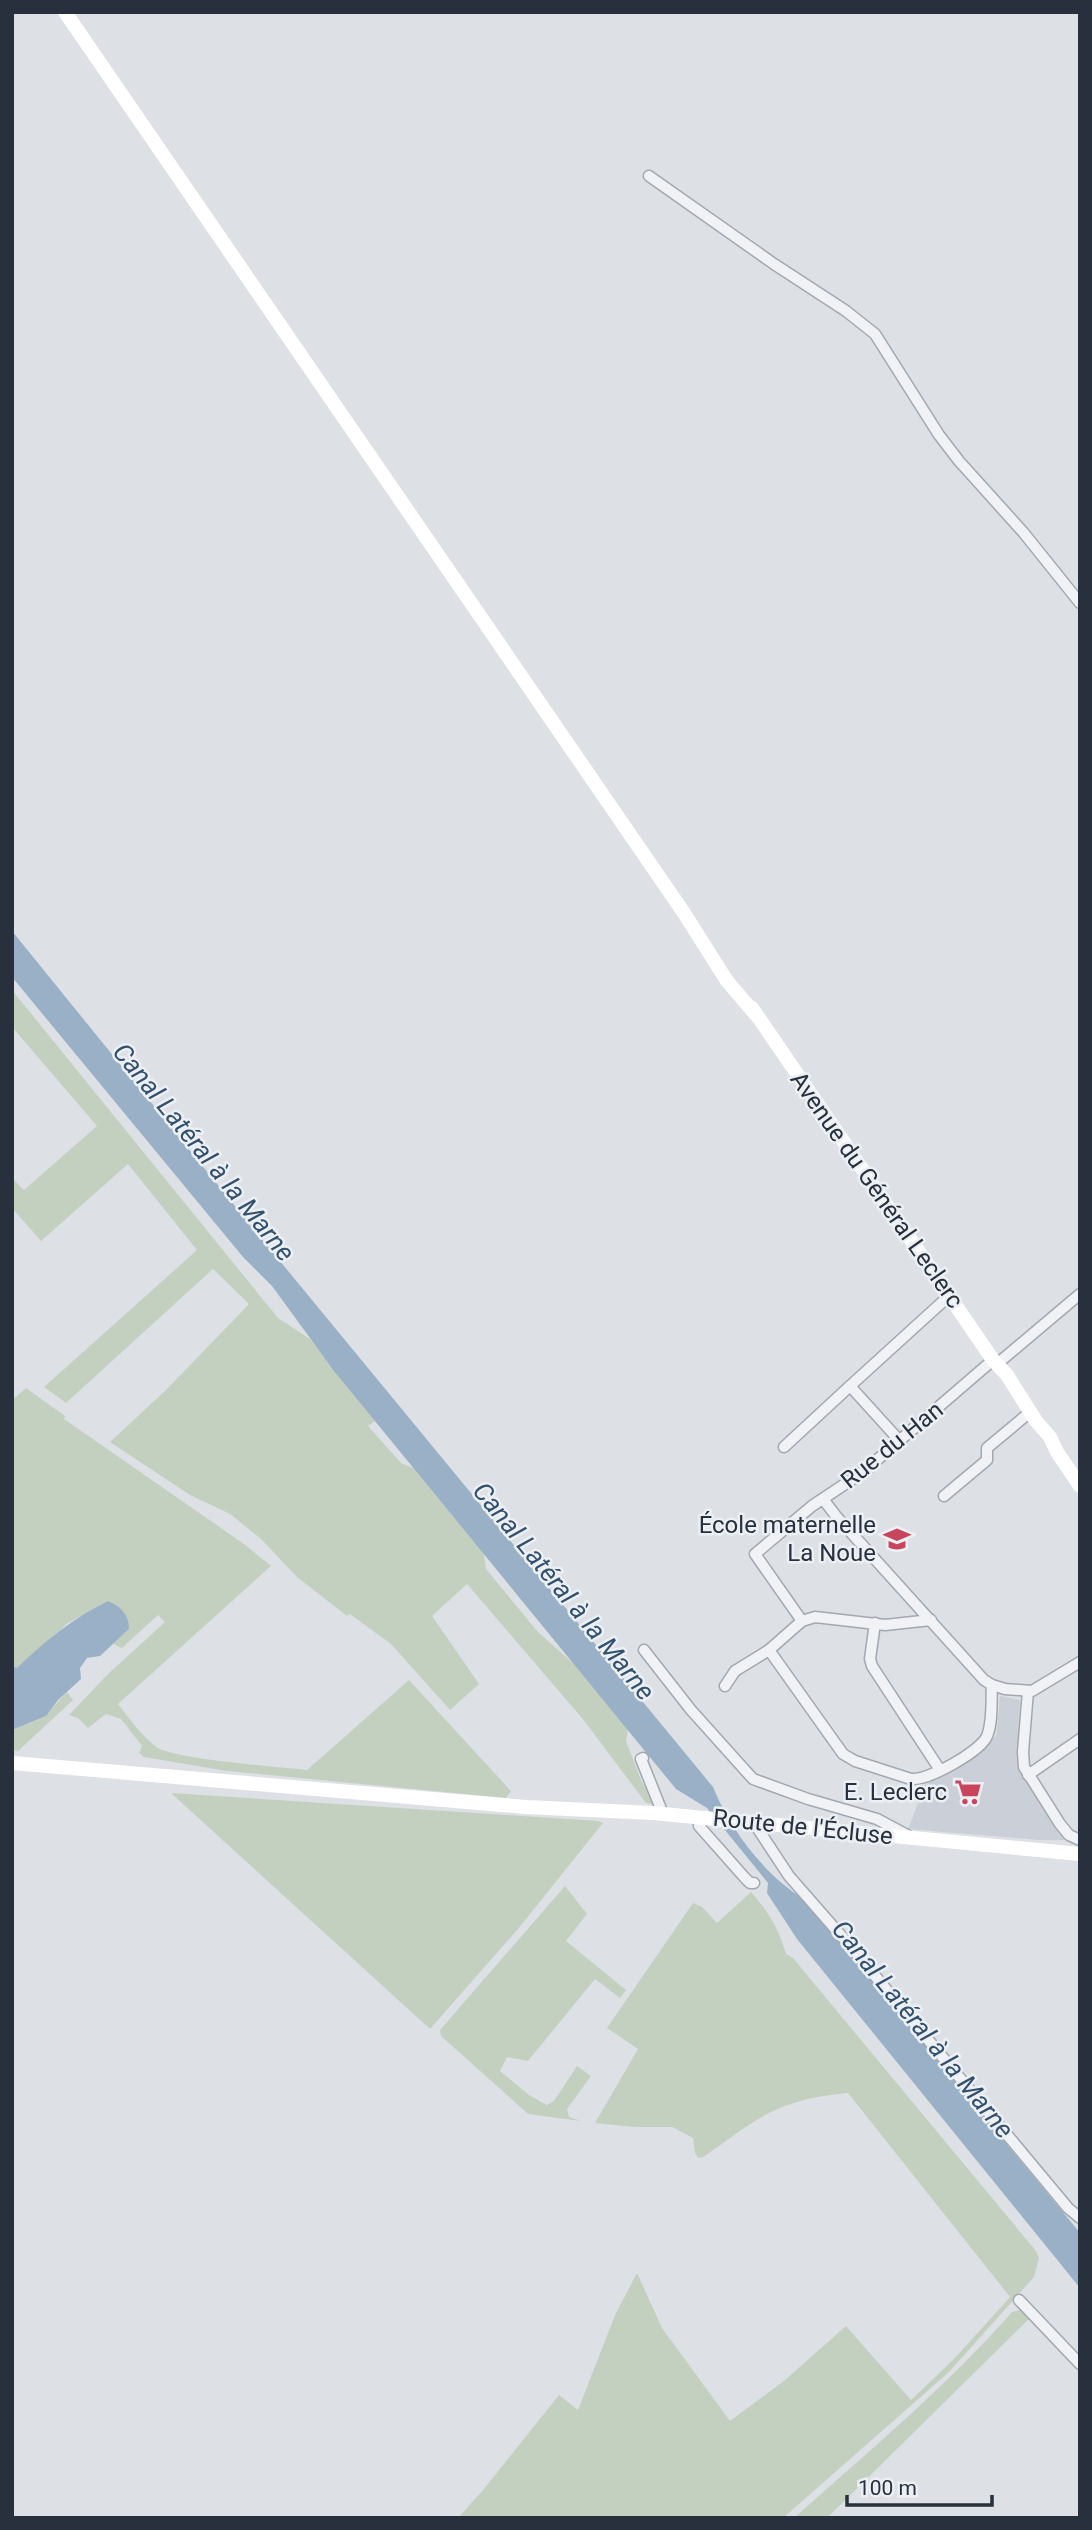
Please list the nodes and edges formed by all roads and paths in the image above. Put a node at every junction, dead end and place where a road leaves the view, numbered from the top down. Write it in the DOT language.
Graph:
graph roads {
  1 [pos="65,12"];
  2 [pos="649,176"];
  3 [pos="1080,603"];
  4 [pos="1080,1294"];
  5 [pos="950,1295"];
  6 [pos="995,1362"];
  7 [pos="850,1386"];
  8 [pos="1029,1412"];
  9 [pos="899,1440"];
  10 [pos="784,1447"];
  11 [pos="1080,1486"];
  12 [pos="944,1496"];
  13 [pos="823,1499"];
  14 [pos="931,1620"];
  15 [pos="802,1622"];
  16 [pos="875,1623"];
  17 [pos="644,1650"];
  18 [pos="769,1650"];
  19 [pos="1080,1662"];
  20 [pos="992,1685"];
  21 [pos="725,1686"];
  22 [pos="1028,1691"];
  23 [pos="1080,1739"];
  24 [pos="643,1758"];
  25 [pos="12,1763"];
  26 [pos="940,1770"];
  27 [pos="1028,1775"];
  28 [pos="663,1814"];
  29 [pos="699,1817"];
  30 [pos="754,1823"];
  31 [pos="910,1838"];
  32 [pos="1080,1840"];
  33 [pos="1080,1854"];
  34 [pos="754,1883"];
  35 [pos="1080,2218"];
  36 [pos="1019,2300"];
  37 [pos="1080,2364"];
  1 -- 5 [label="main road, Avenue du Général Leclerc"];
  2 -- 3 [label="street"];
  4 -- 6 [label="street, Rue du Han"];
  5 -- 6 [label="main road, Avenue du Général Leclerc"];
  5 -- 7 [label="street"];
  6 -- 8 [label="main road, Avenue du Général Leclerc"];
  6 -- 9 [label="street, Rue du Han"];
  7 -- 9 [label="street"];
  7 -- 10 [label="street"];
  8 -- 11 [label="main road, Avenue du Général Leclerc"];
  8 -- 12 [label="street"];
  9 -- 13 [label="street, Rue du Han"];
  13 -- 14 [label="street"];
  13 -- 15 [label="street, Rue du Han"];
  14 -- 16 [label="street"];
  14 -- 20 [label="street"];
  15 -- 16 [label="street"];
  15 -- 18 [label="street"];
  16 -- 26 [label="street"];
  17 -- 31 [label="street"];
  18 -- 21 [label="street"];
  18 -- 26 [label="street"];
  19 -- 22 [label="street"];
  20 -- 22 [label="street"];
  20 -- 26 [label="street"];
  22 -- 27 [label="street"];
  23 -- 27 [label="street"];
  24 -- 28 [label="street"];
  25 -- 28 [label="main road, Route de l'Écluse"];
  27 -- 32 [label="street"];
  28 -- 29 [label="main road, Route de l'Écluse"];
  29 -- 30 [label="main road, Route de l'Écluse"];
  29 -- 34 [label="street"];
  30 -- 31 [label="main road, Route de l'Écluse"];
  30 -- 35 [label="street"];
  31 -- 33 [label="main road, Route de l'Écluse"];
  36 -- 37 [label="street"];
}
